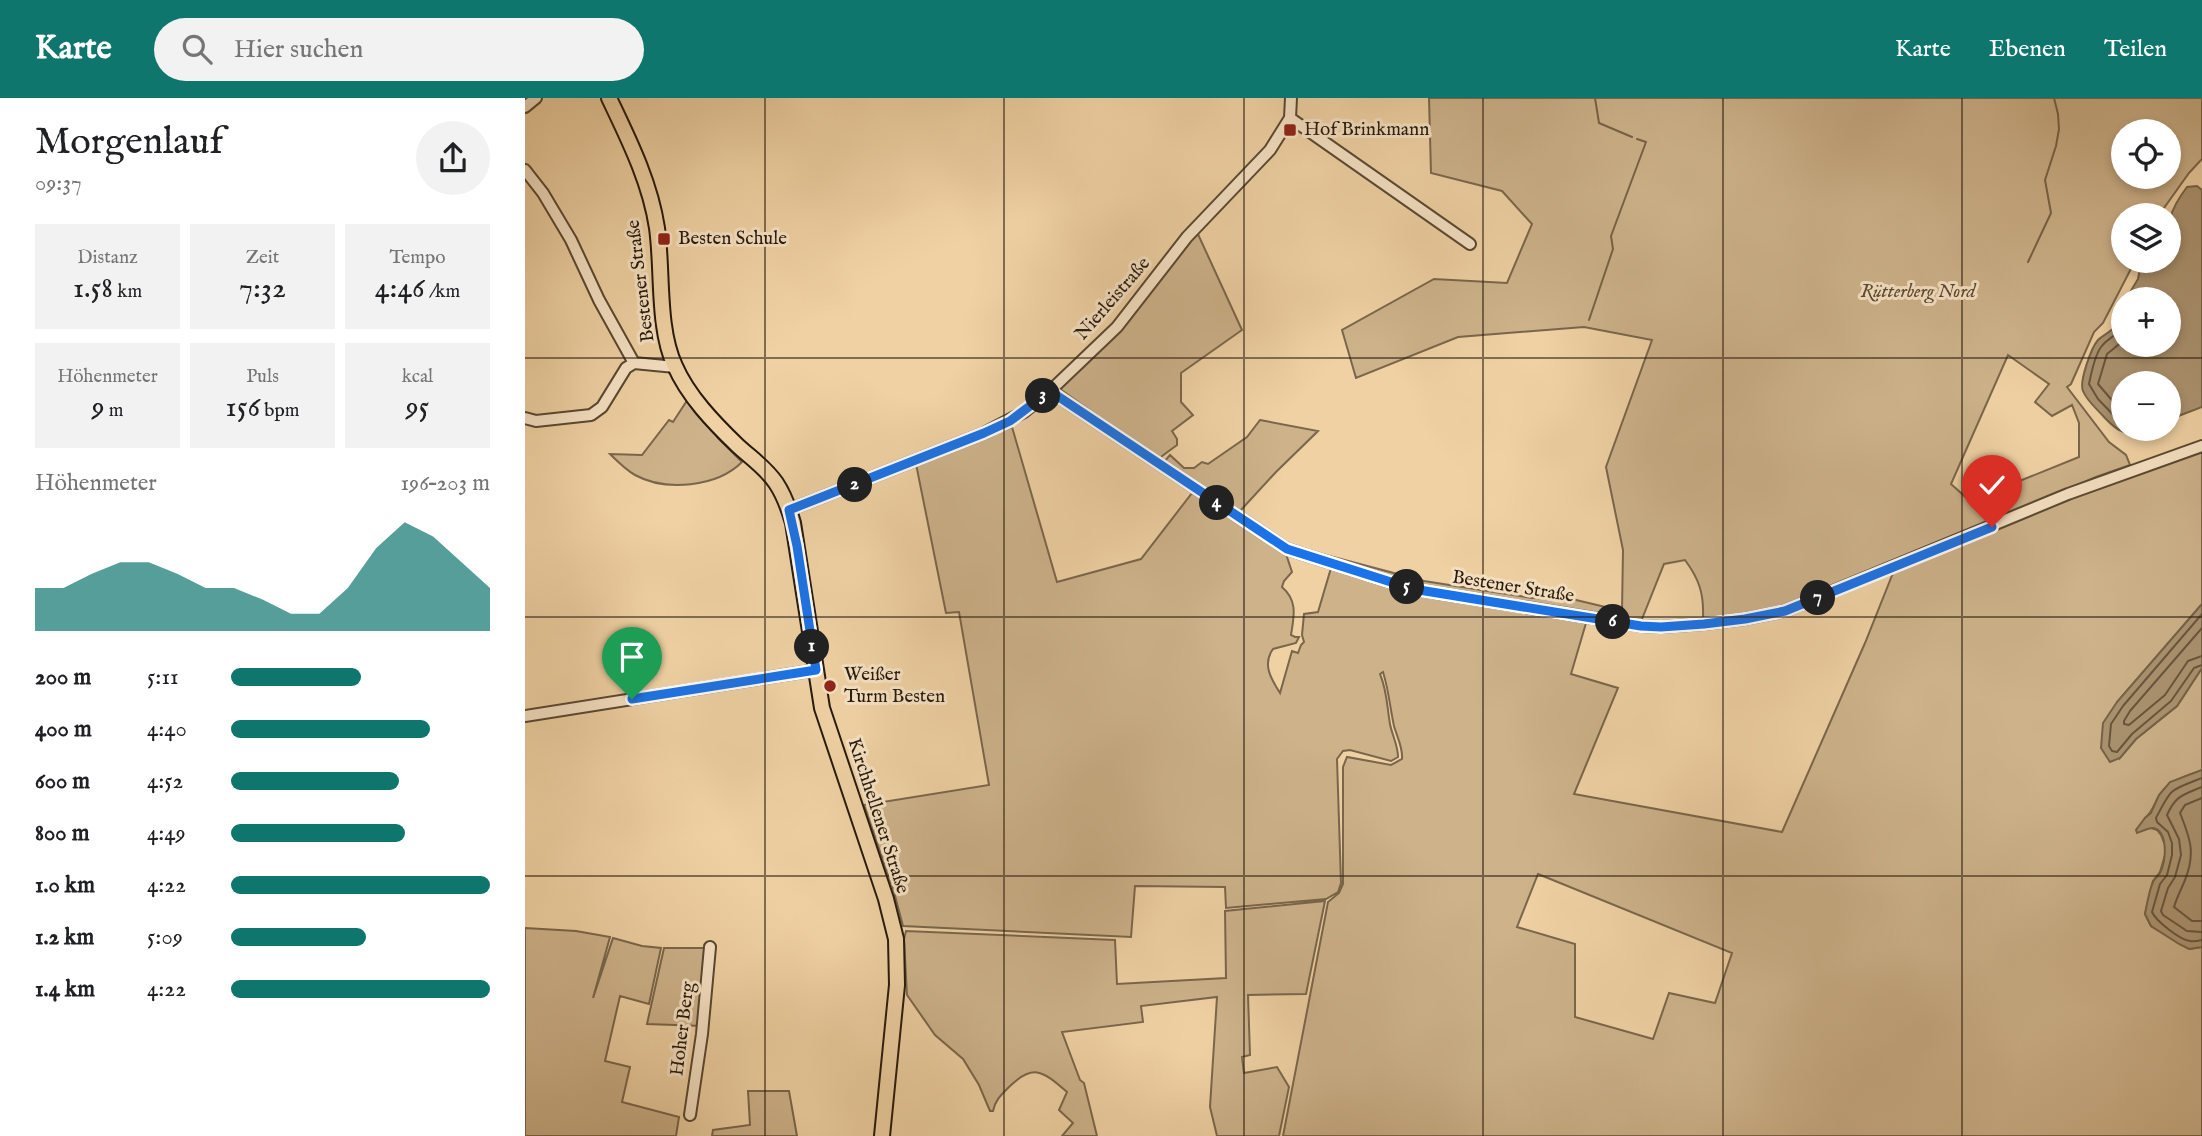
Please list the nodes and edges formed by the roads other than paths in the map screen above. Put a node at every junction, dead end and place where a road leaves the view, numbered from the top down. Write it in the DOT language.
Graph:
graph roads {
  1 [pos="536,98"];
  2 [pos="609,98"];
  3 [pos="1291,98"];
  4 [pos="525,107"];
  5 [pos="1290,118"];
  6 [pos="525,170"];
  7 [pos="1470,244"];
  8 [pos="634,363"];
  9 [pos="675,367"];
  10 [pos="1050,391"];
  11 [pos="525,418"];
  12 [pos="2202,446"];
  13 [pos="789,510"];
  14 [pos="816,670"];
  15 [pos="525,716"];
  16 [pos="710,947"];
  17 [pos="690,1115"];
  18 [pos="882,1136"];
  1 -- 4 [label="street"];
  2 -- 9 [label="main road, Bestener Straße"];
  3 -- 5 [label="street, Nierleistraße"];
  5 -- 7 [label="street"];
  5 -- 10 [label="street, Nierleistraße"];
  6 -- 8 [label="street"];
  8 -- 9 [label="street"];
  8 -- 11 [label="street"];
  9 -- 13 [label="main road, Bestener Straße"];
  10 -- 12 [label="street, Bestener Straße"];
  10 -- 13 [label="street, Nierleistraße"];
  13 -- 14 [label="main road, Kirchhellener Straße"];
  14 -- 15 [label="street"];
  14 -- 18 [label="main road, Kirchhellener Straße"];
  16 -- 17 [label="street, Hoher Berg"];
}
